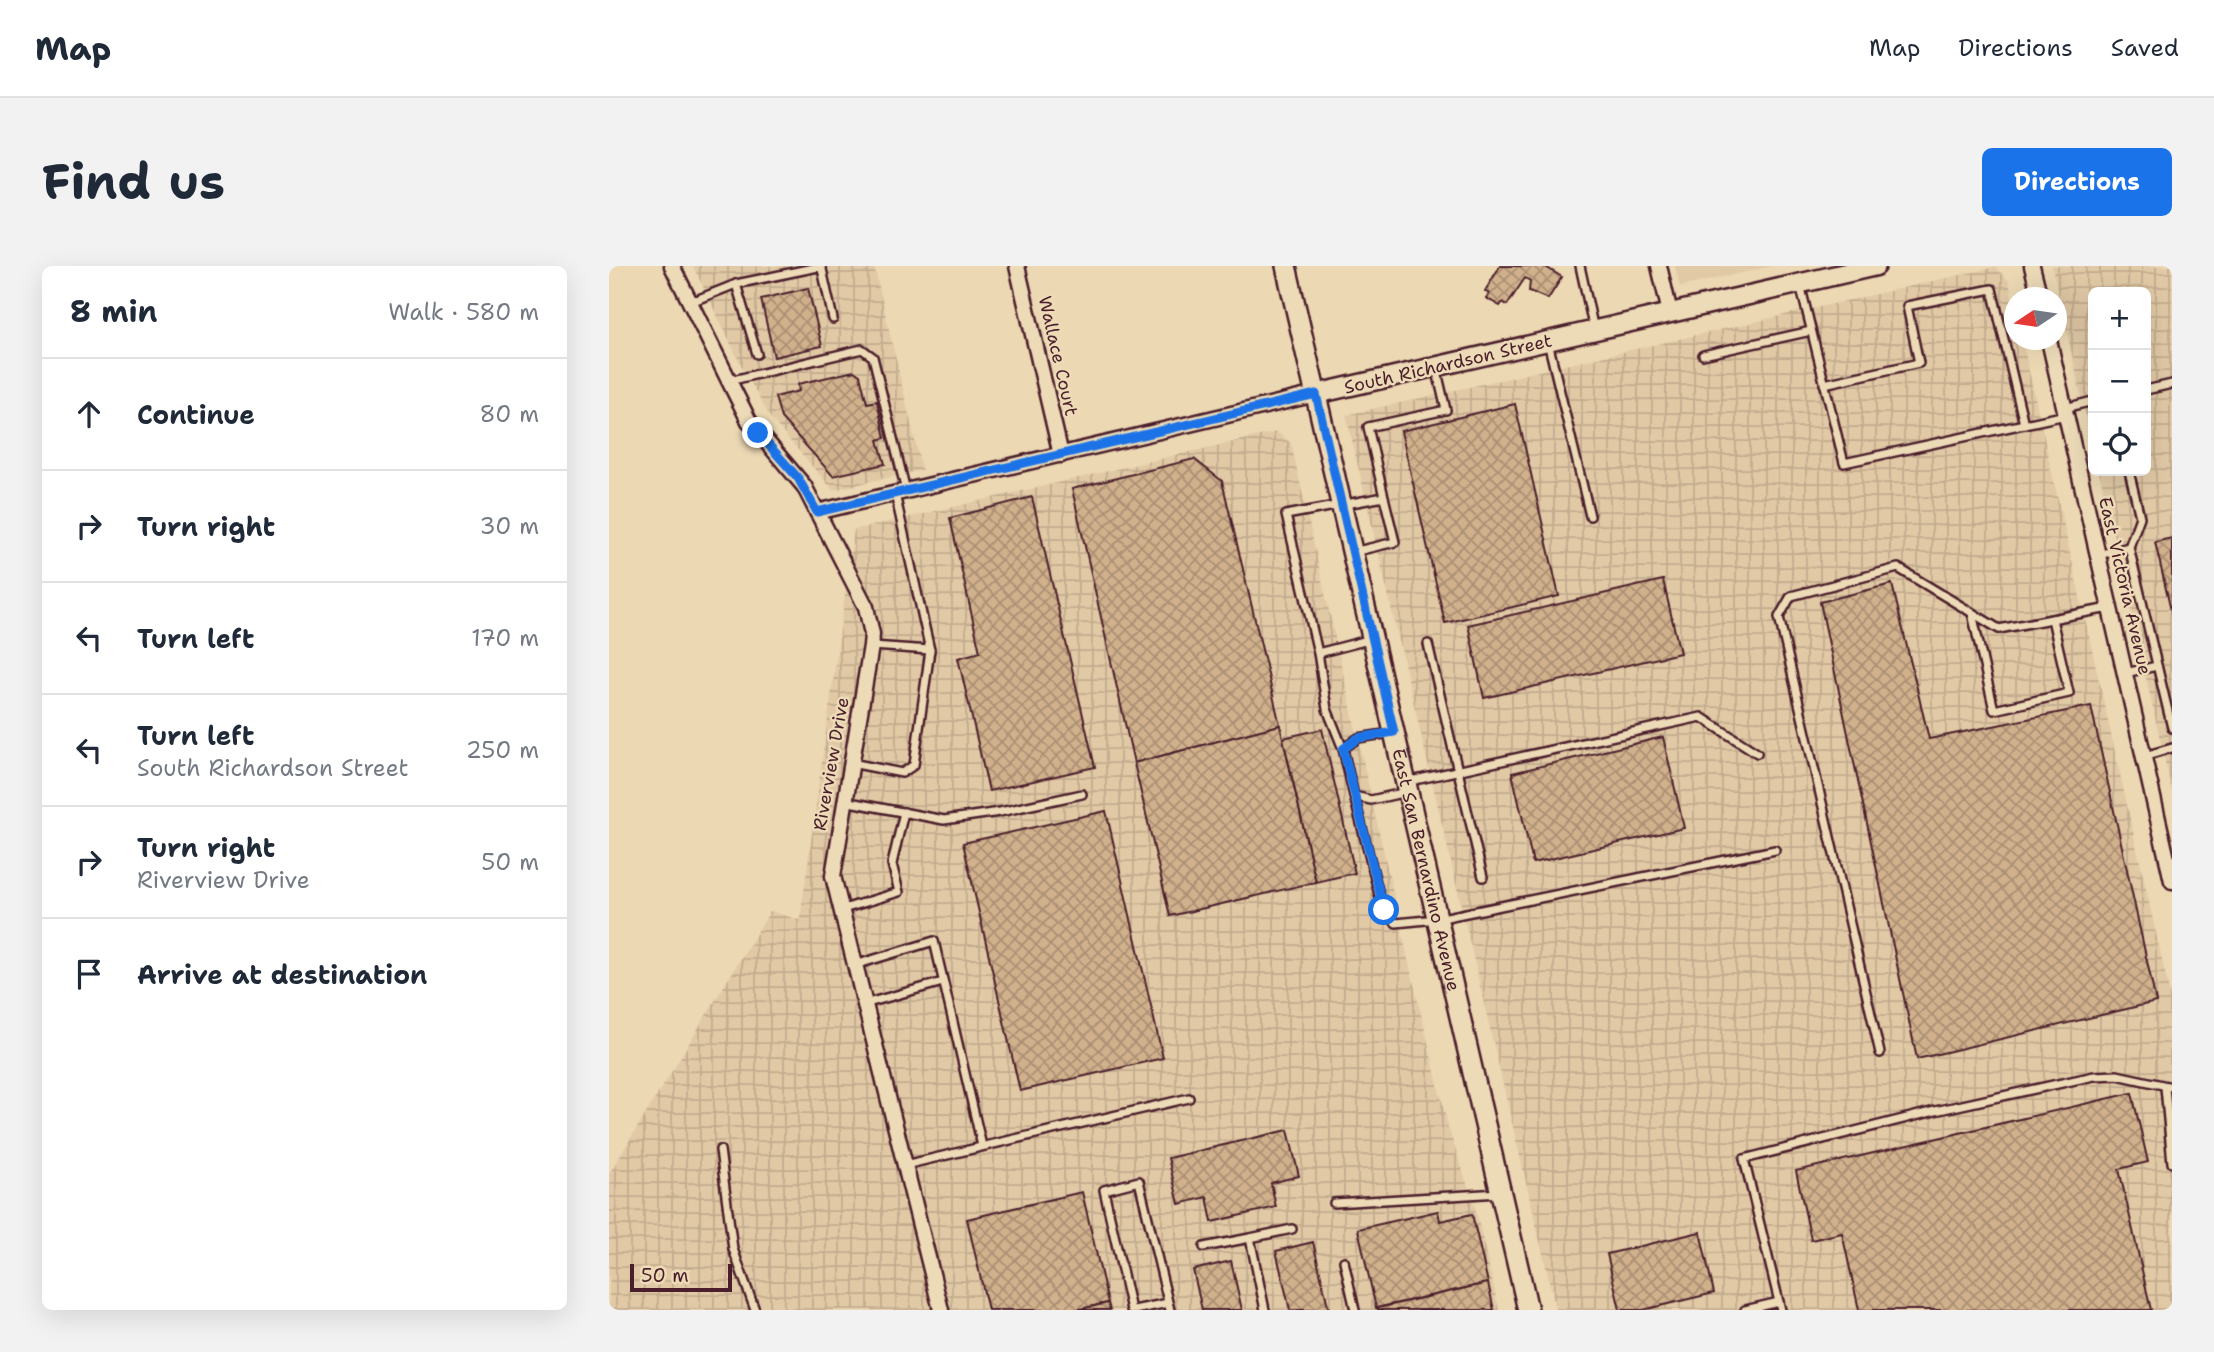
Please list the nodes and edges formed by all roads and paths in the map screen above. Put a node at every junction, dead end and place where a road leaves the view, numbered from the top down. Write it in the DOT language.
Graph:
graph roads {
  1 [pos="672,266"];
  2 [pos="1017,266"];
  3 [pos="1286,266"];
  4 [pos="1580,266"];
  5 [pos="1659,266"];
  6 [pos="1876,266"];
  7 [pos="2032,266"];
  8 [pos="1800,283"];
  9 [pos="736,284"];
  10 [pos="2037,287"];
  11 [pos="690,303"];
  12 [pos="1670,313"];
  13 [pos="833,319"];
  14 [pos="1594,331"];
  15 [pos="1811,331"];
  16 [pos="1548,341"];
  17 [pos="2051,350"];
  18 [pos="757,354"];
  19 [pos="1703,355"];
  20 [pos="1436,367"];
  21 [pos="729,381"];
  22 [pos="1824,384"];
  23 [pos="2172,384"];
  24 [pos="2151,389"];
  25 [pos="1316,394"];
  26 [pos="2088,403"];
  27 [pos="2066,412"];
  28 [pos="2024,424"];
  29 [pos="1061,455"];
  30 [pos="2130,476"];
  31 [pos="901,492"];
  32 [pos="1384,497"];
  33 [pos="1342,506"];
  34 [pos="817,512"];
  35 [pos="1590,516"];
  36 [pos="2129,547"];
  37 [pos="1353,552"];
  38 [pos="2098,555"];
  39 [pos="2110,608"];
  40 [pos="1972,613"];
  41 [pos="2052,619"];
  42 [pos="1373,638"];
  43 [pos="1428,644"];
  44 [pos="871,646"];
  45 [pos="930,650"];
  46 [pos="1318,653"];
  47 [pos="2157,666"];
  48 [pos="2125,673"];
  49 [pos="2172,728"];
  50 [pos="1394,732"];
  51 [pos="2172,748"];
  52 [pos="1343,749"];
  53 [pos="1757,753"];
  54 [pos="2143,756"];
  55 [pos="851,762"];
  56 [pos="1459,770"];
  57 [pos="1407,787"];
  58 [pos="1082,794"];
  59 [pos="1354,796"];
  60 [pos="843,801"];
  61 [pos="904,812"];
  62 [pos="1775,850"];
  63 [pos="2171,875"];
  64 [pos="1483,877"];
  65 [pos="840,910"];
  66 [pos="1437,919"];
  67 [pos="854,965"];
  68 [pos="943,982"];
  69 [pos="864,1004"];
  70 [pos="1880,1053"];
  71 [pos="2169,1087"];
  72 [pos="1189,1098"];
  73 [pos="982,1146"];
  74 [pos="720,1150"];
  75 [pos="2172,1163"];
  76 [pos="905,1165"];
  77 [pos="1501,1193"];
  78 [pos="1334,1203"];
  79 [pos="1291,1228"];
  80 [pos="1250,1238"];
  81 [pos="1204,1247"];
  82 [pos="1344,1261"];
  83 [pos="1780,1306"];
  84 [pos="1169,1307"];
  85 [pos="755,1310"];
  86 [pos="941,1310"];
  87 [pos="1132,1310"];
  88 [pos="1265,1310"];
  89 [pos="1355,1310"];
  90 [pos="1528,1310"];
  91 [pos="1745,1310"];
  1 -- 11 [label="street, Riverview Drive"];
  2 -- 29 [label="street, Wallace Court"];
  3 -- 25 [label="main road, East San Bernardino Avenue"];
  4 -- 14 [label="lane"];
  5 -- 12 [label="street"];
  6 -- 8 [label="street, South Richardson Street"];
  7 -- 10 [label="street"];
  8 -- 12 [label="street, South Richardson Street"];
  8 -- 15 [label="lane"];
  9 -- 11 [label="lane"];
  9 -- 13 [label="lane"];
  9 -- 18 [label="lane"];
  11 -- 21 [label="street, Riverview Drive"];
  12 -- 14 [label="street, South Richardson Street"];
  14 -- 16 [label="street, South Richardson Street"];
  15 -- 19 [label="lane"];
  15 -- 22 [label="lane"];
  16 -- 20 [label="street, South Richardson Street"];
  16 -- 35 [label="lane"];
  17 -- 27 [label="street, East Victoria Avenue"];
  20 -- 25 [label="street, South Richardson Street"];
  20 -- 32 [label="lane"];
  21 -- 31 [label="lane"];
  21 -- 34 [label="street, Riverview Drive"];
  22 -- 28 [label="lane"];
  22 -- 28 [label="lane"];
  23 -- 24 [label="lane"];
  25 -- 29 [label="street, South Richardson Street"];
  25 -- 33 [label="main road, East San Bernardino Avenue"];
  26 -- 27 [label="lane"];
  27 -- 28 [label="lane"];
  27 -- 38 [label="street, East Victoria Avenue"];
  29 -- 31 [label="street, South Richardson Street"];
  30 -- 36 [label="lane"];
  31 -- 34 [label="street, South Richardson Street"];
  31 -- 45 [label="lane"];
  32 -- 33 [label="lane"];
  32 -- 37 [label="lane"];
  33 -- 37 [label="main road, East San Bernardino Avenue"];
  33 -- 46 [label="lane"];
  34 -- 44 [label="street, Riverview Drive"];
  36 -- 38 [label="lane"];
  36 -- 47 [label="lane"];
  37 -- 42 [label="main road, East San Bernardino Avenue"];
  38 -- 39 [label="street, East Victoria Avenue"];
  39 -- 41 [label="lane"];
  39 -- 48 [label="street, East Victoria Avenue"];
  40 -- 41 [label="lane"];
  40 -- 41 [label="lane"];
  40 -- 70 [label="lane"];
  42 -- 46 [label="lane"];
  42 -- 50 [label="main road, East San Bernardino Avenue"];
  43 -- 56 [label="lane"];
  44 -- 45 [label="lane"];
  44 -- 55 [label="street, Riverview Drive"];
  45 -- 55 [label="lane"];
  46 -- 52 [label="lane"];
  47 -- 48 [label="lane"];
  47 -- 49 [label="lane"];
  48 -- 54 [label="street, East Victoria Avenue"];
  50 -- 52 [label="lane"];
  50 -- 57 [label="main road, East San Bernardino Avenue"];
  51 -- 54 [label="lane"];
  52 -- 59 [label="lane"];
  53 -- 56 [label="lane"];
  54 -- 63 [label="street, East Victoria Avenue"];
  55 -- 60 [label="street, Riverview Drive"];
  56 -- 57 [label="lane"];
  56 -- 64 [label="lane"];
  57 -- 59 [label="lane"];
  57 -- 66 [label="main road, East San Bernardino Avenue"];
  58 -- 61 [label="lane"];
  59 -- 66 [label="lane"];
  60 -- 61 [label="lane"];
  60 -- 65 [label="street, Riverview Drive"];
  61 -- 65 [label="lane"];
  62 -- 66 [label="lane"];
  65 -- 67 [label="street, Riverview Drive"];
  66 -- 77 [label="main road, East San Bernardino Avenue"];
  67 -- 68 [label="lane"];
  67 -- 69 [label="street, Riverview Drive"];
  68 -- 69 [label="lane"];
  68 -- 73 [label="lane"];
  69 -- 76 [label="street, Riverview Drive"];
  71 -- 75 [label="lane"];
  71 -- 83 [label="lane"];
  72 -- 73 [label="lane"];
  73 -- 76 [label="lane"];
  74 -- 85 [label="lane"];
  76 -- 86 [label="street, Riverview Drive"];
  77 -- 78 [label="lane"];
  77 -- 90 [label="main road, East San Bernardino Avenue"];
  79 -- 80 [label="lane"];
  80 -- 81 [label="lane"];
  80 -- 88 [label="lane"];
  82 -- 89 [label="lane"];
  83 -- 91 [label="lane"];
  84 -- 87 [label="lane"];
  84 -- 87 [label="lane"];
}
